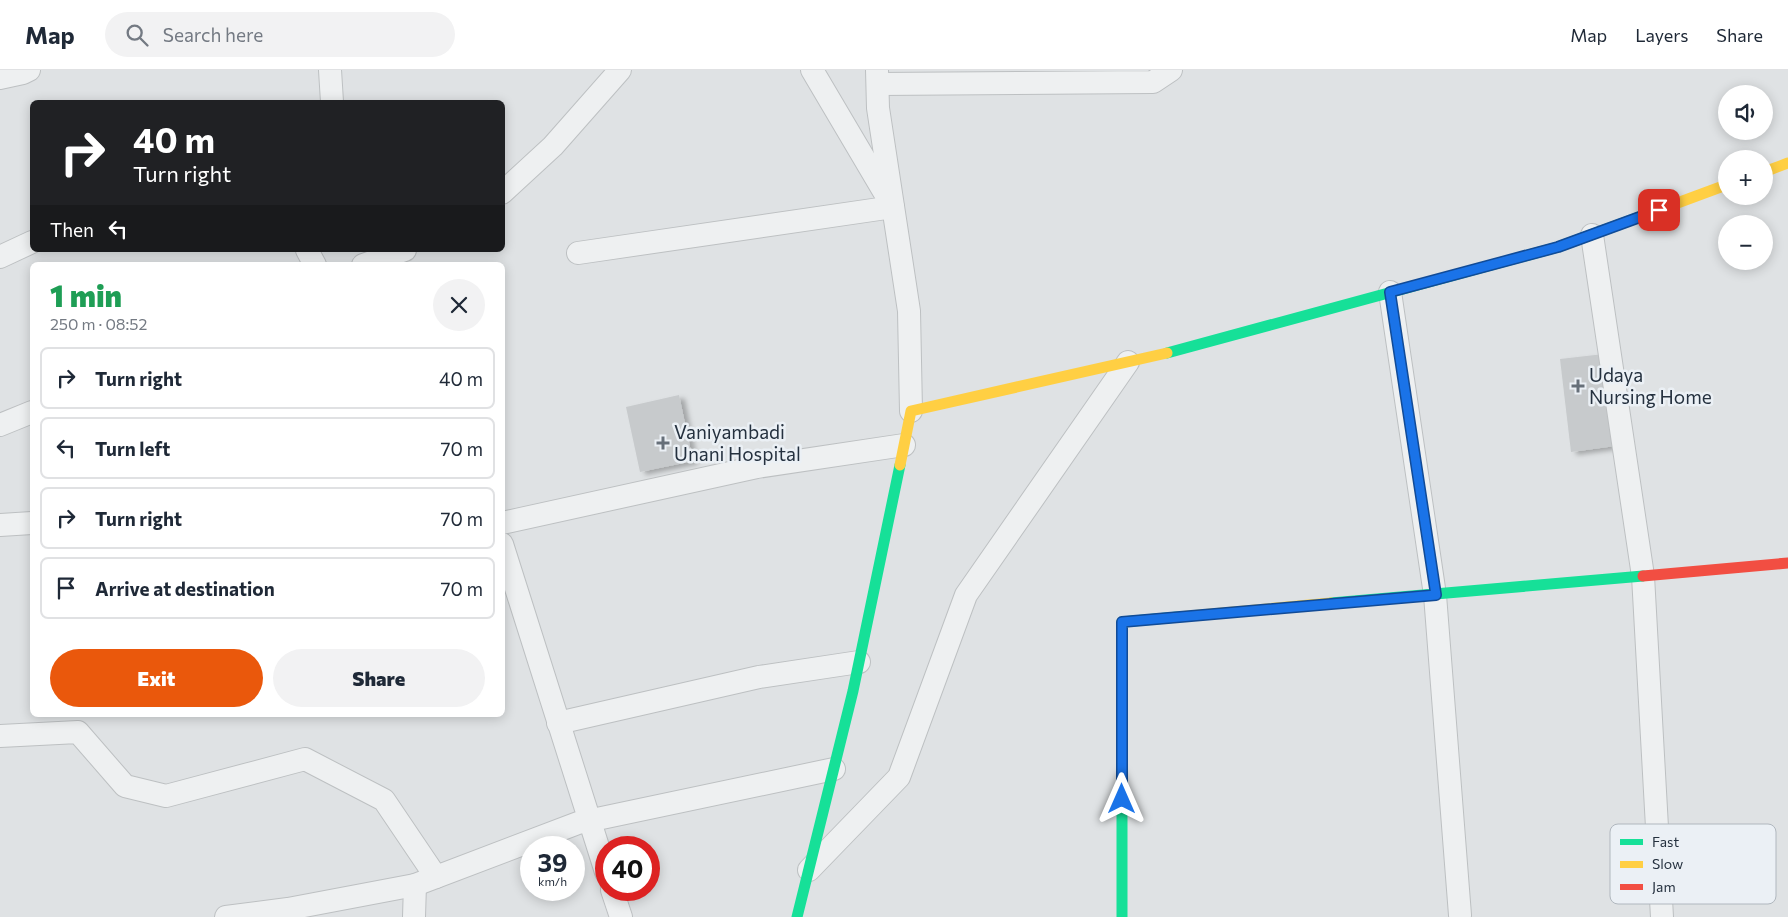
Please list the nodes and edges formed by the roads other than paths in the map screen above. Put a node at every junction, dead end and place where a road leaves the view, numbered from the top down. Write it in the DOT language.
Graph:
graph roads {
  1 [pos="29,70"];
  2 [pos="330,70"];
  3 [pos="620,70"];
  4 [pos="812,70"];
  5 [pos="1171,70"];
  6 [pos="877,77"];
  7 [pos="0,78"];
  8 [pos="332,100"];
  9 [pos="1788,163"];
  10 [pos="1773,169"];
  11 [pos="1718,188"];
  12 [pos="505,190"];
  13 [pos="893,207"];
  14 [pos="1592,235"];
  15 [pos="30,243"];
  16 [pos="399,252"];
  17 [pos="578,253"];
  18 [pos="0,257"];
  19 [pos="371,262"];
  20 [pos="1390,292"];
  21 [pos="1128,362"];
  22 [pos="911,411"];
  23 [pos="30,413"];
  24 [pos="0,425"];
  25 [pos="904,445"];
  26 [pos="505,522"];
  27 [pos="30,523"];
  28 [pos="0,526"];
  29 [pos="505,554"];
  30 [pos="1788,563"];
  31 [pos="1643,576"];
  32 [pos="1436,595"];
  33 [pos="859,662"];
  34 [pos="558,722"];
  35 [pos="0,736"];
  36 [pos="834,770"];
  37 [pos="589,821"];
  38 [pos="1657,824"];
  39 [pos="595,839"];
  40 [pos="809,870"];
  41 [pos="436,877"];
  42 [pos="416,885"];
  43 [pos="616,901"];
  44 [pos="1661,904"];
  45 [pos="1453,916"];
  46 [pos="226,917"];
  47 [pos="414,917"];
  48 [pos="621,917"];
  49 [pos="797,917"];
  50 [pos="1122,917"];
  51 [pos="1662,917"];
  1 -- 7 [label="street"];
  2 -- 8 [label="street"];
  3 -- 12 [label="street"];
  4 -- 13 [label="street"];
  5 -- 6 [label="street"];
  6 -- 13 [label="street"];
  9 -- 10 [label="street"];
  11 -- 14 [label="street"];
  13 -- 17 [label="street"];
  13 -- 22 [label="street"];
  14 -- 20 [label="street"];
  14 -- 31 [label="street"];
  15 -- 18 [label="street"];
  16 -- 19 [label="street"];
  20 -- 21 [label="street"];
  20 -- 32 [label="street"];
  21 -- 22 [label="street"];
  21 -- 40 [label="street"];
  22 -- 25 [label="street"];
  23 -- 24 [label="street"];
  25 -- 26 [label="street"];
  25 -- 33 [label="street"];
  27 -- 28 [label="street"];
  29 -- 34 [label="street"];
  30 -- 31 [label="street"];
  31 -- 32 [label="street"];
  31 -- 38 [label="street"];
  32 -- 45 [label="street"];
  32 -- 50 [label="street"];
  33 -- 34 [label="street"];
  33 -- 36 [label="street"];
  34 -- 37 [label="street"];
  35 -- 41 [label="street"];
  36 -- 37 [label="street"];
  36 -- 40 [label="street"];
  37 -- 39 [label="street"];
  37 -- 41 [label="street"];
  40 -- 49 [label="street"];
  41 -- 42 [label="street"];
  42 -- 46 [label="street"];
  42 -- 47 [label="street"];
  43 -- 48 [label="street"];
  44 -- 51 [label="street"];
}
